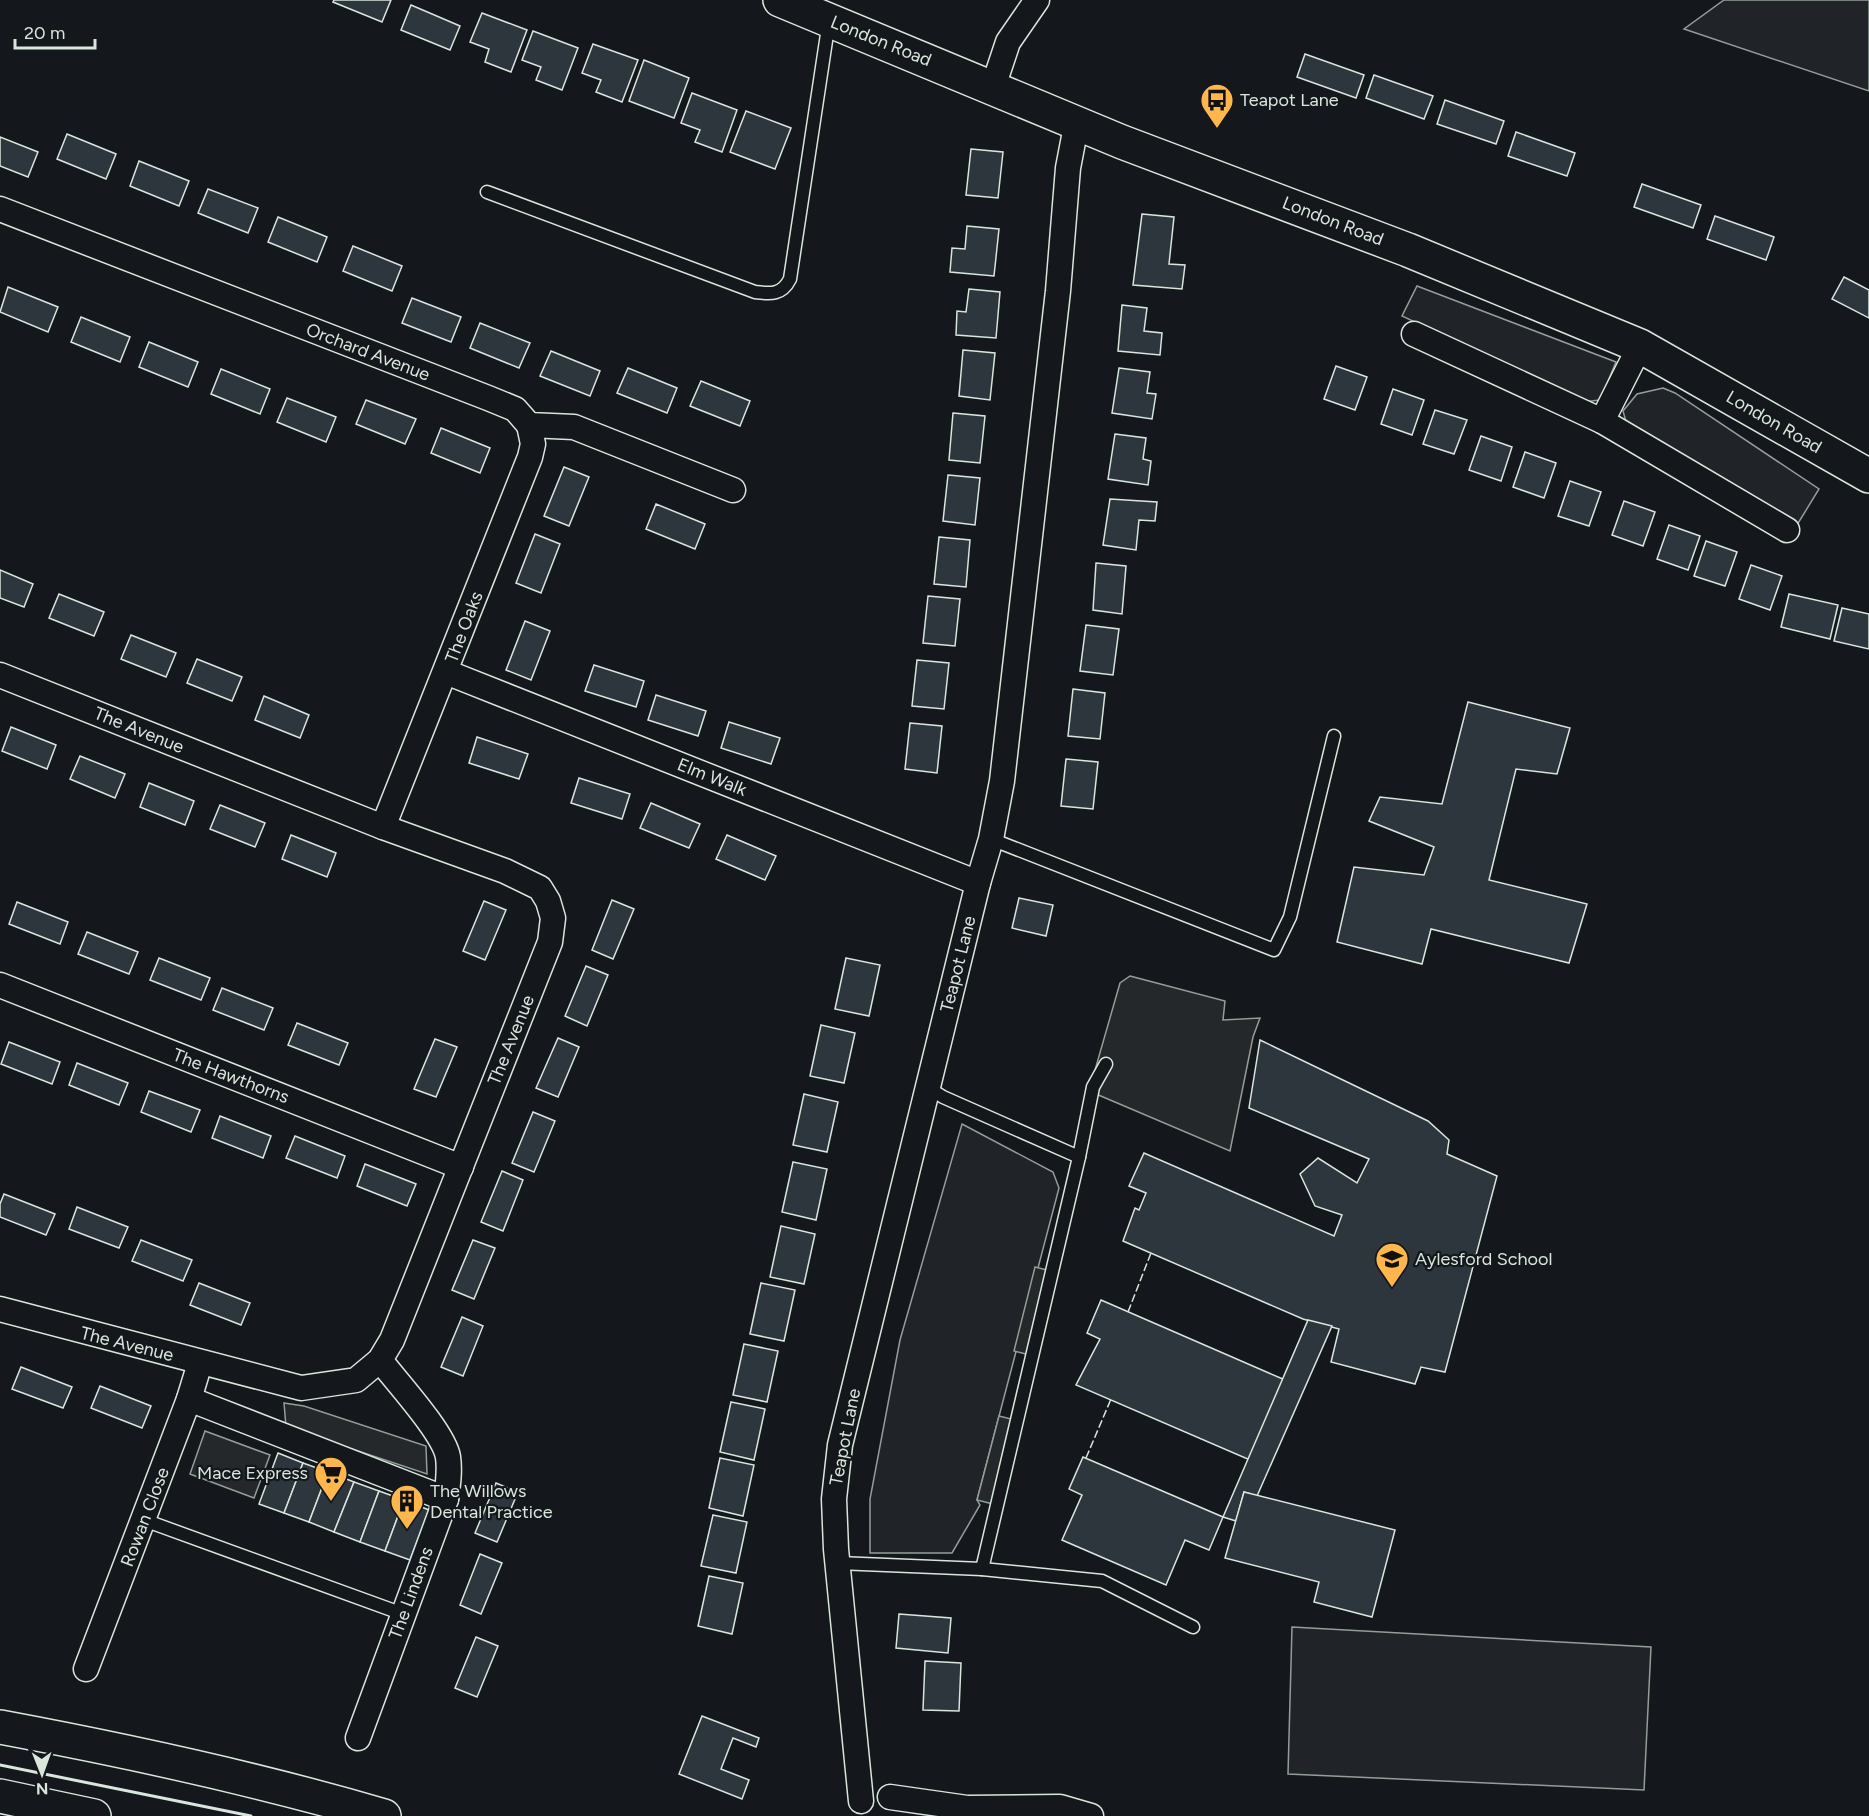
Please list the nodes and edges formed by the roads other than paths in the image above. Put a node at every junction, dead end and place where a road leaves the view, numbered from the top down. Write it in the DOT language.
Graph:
graph roads {
  1 [pos="780,0"];
  2 [pos="1037,0"];
  3 [pos="829,20"];
  4 [pos="993,87"];
  5 [pos="1077,122"];
  6 [pos="487,192"];
  7 [pos="0,209"];
  8 [pos="1414,334"];
  9 [pos="1640,346"];
  10 [pos="1602,421"];
  11 [pos="529,425"];
  12 [pos="1869,476"];
  13 [pos="733,490"];
  14 [pos="1787,530"];
  15 [pos="446,672"];
  16 [pos="0,675"];
  17 [pos="1334,736"];
  18 [pos="383,827"];
  19 [pos="991,839"];
  20 [pos="978,883"];
  21 [pos="0,985"];
  22 [pos="1106,1064"];
  23 [pos="927,1087"];
  24 [pos="1079,1157"];
  25 [pos="461,1167"];
  26 [pos="0,1309"];
  27 [pos="380,1360"];
  28 [pos="200,1363"];
  29 [pos="189,1399"];
  30 [pos="446,1499"];
  31 [pos="144,1520"];
  32 [pos="838,1563"];
  33 [pos="982,1569"];
  34 [pos="403,1614"];
  35 [pos="1194,1627"];
  36 [pos="86,1669"];
  37 [pos="0,1727"];
  38 [pos="358,1738"];
  39 [pos="0,1796"];
  40 [pos="890,1797"];
  41 [pos="861,1801"];
  42 [pos="94,1816"];
  43 [pos="384,1816"];
  44 [pos="1091,1816"];
  1 -- 3 [label="main road, London Road"];
  2 -- 4 [label="street"];
  3 -- 4 [label="main road, London Road"];
  3 -- 6 [label="lane"];
  4 -- 5 [label="main road, London Road"];
  5 -- 9 [label="main road, London Road"];
  5 -- 19 [label="street, Teapot Lane"];
  7 -- 11 [label="street, Orchard Avenue"];
  8 -- 10 [label="street"];
  9 -- 10 [label="street"];
  9 -- 12 [label="main road, London Road"];
  10 -- 14 [label="street"];
  11 -- 13 [label="street"];
  11 -- 15 [label="street, The Oaks"];
  15 -- 18 [label="street, The Oaks"];
  15 -- 20 [label="street, Elm Walk"];
  16 -- 18 [label="street, The Avenue"];
  17 -- 19 [label="lane"];
  18 -- 25 [label="street, The Avenue"];
  19 -- 20 [label="street, Teapot Lane"];
  20 -- 23 [label="street, Teapot Lane"];
  21 -- 25 [label="street, The Hawthorns"];
  22 -- 24 [label="lane"];
  23 -- 24 [label="lane"];
  23 -- 32 [label="street, Teapot Lane"];
  24 -- 33 [label="lane"];
  25 -- 27 [label="street, The Avenue"];
  26 -- 28 [label="street, The Avenue"];
  27 -- 28 [label="street, The Avenue"];
  27 -- 30 [label="street, The Lindens"];
  28 -- 29 [label="street, Rowan Close"];
  29 -- 30 [label="street"];
  29 -- 31 [label="street, Rowan Close"];
  30 -- 34 [label="street, The Lindens"];
  31 -- 34 [label="lane"];
  31 -- 36 [label="street, Rowan Close"];
  32 -- 33 [label="lane"];
  32 -- 41 [label="street, Teapot Lane"];
  33 -- 35 [label="lane"];
  34 -- 38 [label="street, The Lindens"];
  37 -- 43 [label="main road"];
  39 -- 42 [label="main road"];
  40 -- 44 [label="street"];
}
